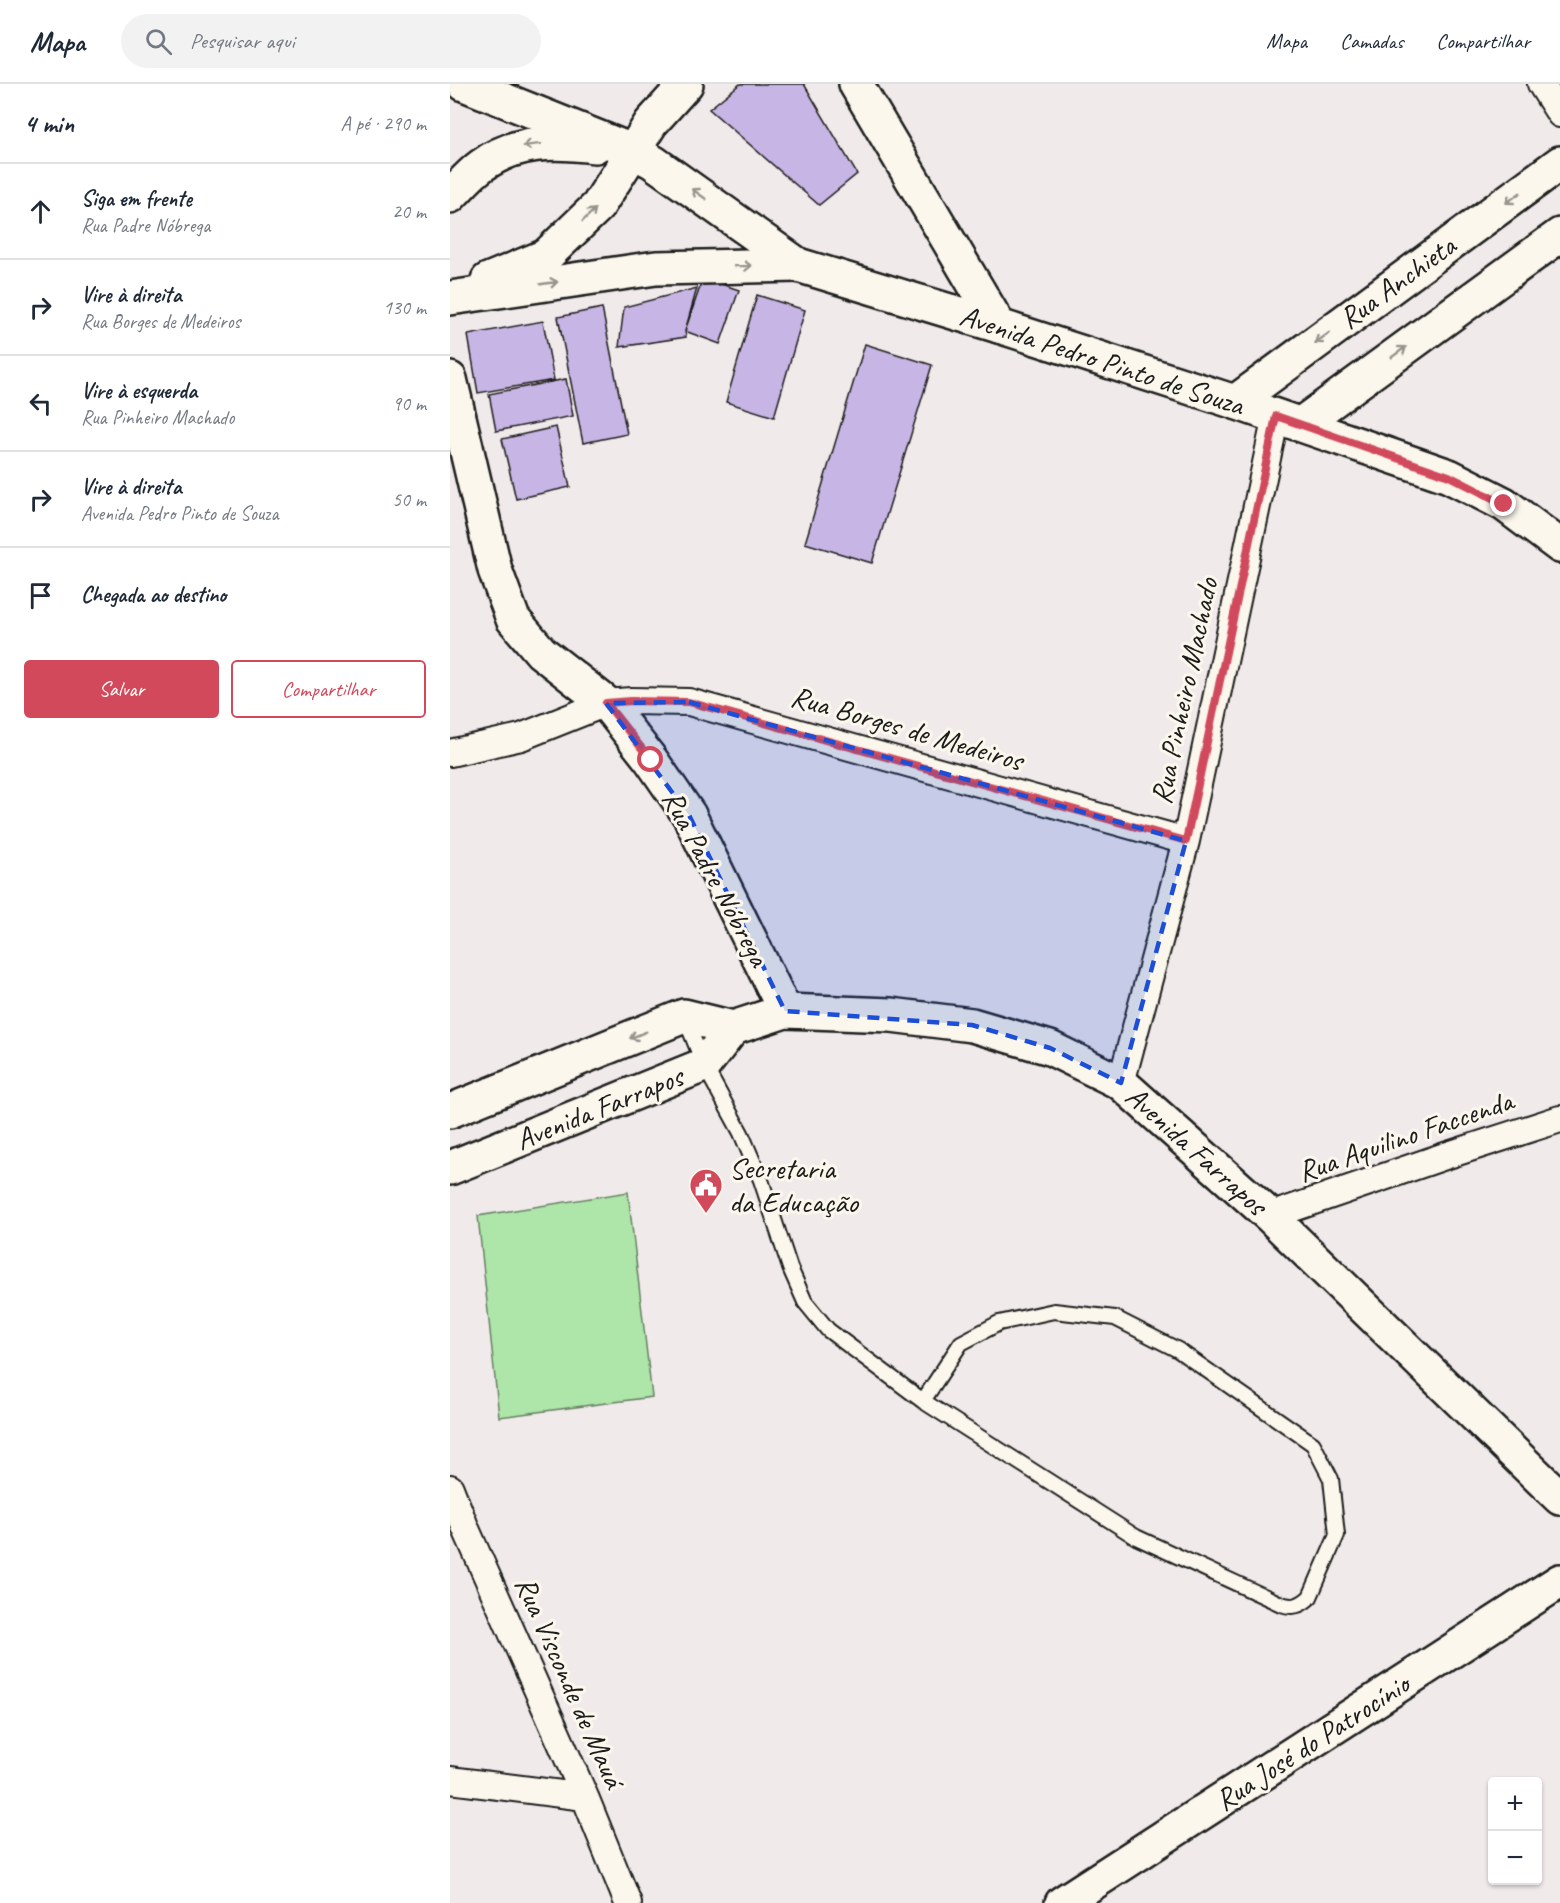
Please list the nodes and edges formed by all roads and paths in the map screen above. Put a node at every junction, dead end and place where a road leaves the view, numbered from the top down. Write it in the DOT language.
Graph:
graph roads {
  1 [pos="464,84"];
  2 [pos="686,84"];
  3 [pos="856,84"];
  4 [pos="1540,84"];
  5 [pos="1560,114"];
  6 [pos="632,151"];
  7 [pos="1560,163"];
  8 [pos="450,196"];
  9 [pos="1560,235"];
  10 [pos="798,265"];
  11 [pos="450,297"];
  12 [pos="999,326"];
  13 [pos="450,379"];
  14 [pos="1235,402"];
  15 [pos="1289,420"];
  16 [pos="1560,546"];
  17 [pos="606,703"];
  18 [pos="450,753"];
  19 [pos="1186,841"];
  20 [pos="785,1011"];
  21 [pos="684,1016"];
  22 [pos="733,1028"];
  23 [pos="705,1065"];
  24 [pos="1121,1083"];
  25 [pos="450,1111"];
  26 [pos="1560,1119"];
  27 [pos="450,1168"];
  28 [pos="1270,1216"];
  29 [pos="923,1401"];
  30 [pos="450,1488"];
  31 [pos="1560,1498"];
  32 [pos="1560,1581"];
  33 [pos="450,1780"];
  34 [pos="585,1797"];
  35 [pos="628,1903"];
  36 [pos="1062,1903"];
  1 -- 6 [label="street"];
  2 -- 6 [label="street"];
  3 -- 12 [label="street"];
  4 -- 5 [label="street"];
  6 -- 8 [label="street, one-way"];
  10 -- 6 [label="street, Avenida Pedro Pinto de Souza, one-way"];
  11 -- 6 [label="street, one-way"];
  7 -- 14 [label="street, Rua Anchieta, one-way"];
  15 -- 9 [label="street, Rua Anchieta, one-way"];
  11 -- 10 [label="street, Avenida Pedro Pinto de Souza, one-way"];
  10 -- 12 [label="street, Avenida Pedro Pinto de Souza"];
  12 -- 14 [label="street, Avenida Pedro Pinto de Souza"];
  13 -- 17 [label="street, Rua Padre Nóbrega"];
  14 -- 15 [label="street, Avenida Pedro Pinto de Souza"];
  15 -- 16 [label="street, Avenida Pedro Pinto de Souza"];
  15 -- 19 [label="street, Rua Pinheiro Machado"];
  17 -- 18 [label="street, Rua Borges de Medeiros"];
  17 -- 19 [label="street, Rua Borges de Medeiros"];
  17 -- 20 [label="street, Rua Padre Nóbrega"];
  19 -- 24 [label="street, Rua Pinheiro Machado"];
  20 -- 22 [label="street, Avenida Farrapos"];
  20 -- 24 [label="street, Avenida Farrapos"];
  21 -- 22 [label="street, Avenida Farrapos"];
  21 -- 23 [label="lane"];
  21 -- 25 [label="street, Avenida Farrapos, one-way"];
  22 -- 23 [label="street, Avenida Farrapos"];
  23 -- 27 [label="street, Avenida Farrapos"];
  23 -- 29 [label="lane"];
  24 -- 28 [label="street, Avenida Farrapos"];
  26 -- 28 [label="street, Rua Aquilino Faccenda"];
  28 -- 31 [label="street, Avenida Farrapos"];
  29 -- 29 [label="lane"];
  30 -- 34 [label="street, Rua Visconde de Mauá"];
  32 -- 36 [label="street, Rua José do Patrocínio"];
  33 -- 34 [label="street"];
  34 -- 35 [label="street, Rua Visconde de Mauá"];
}
